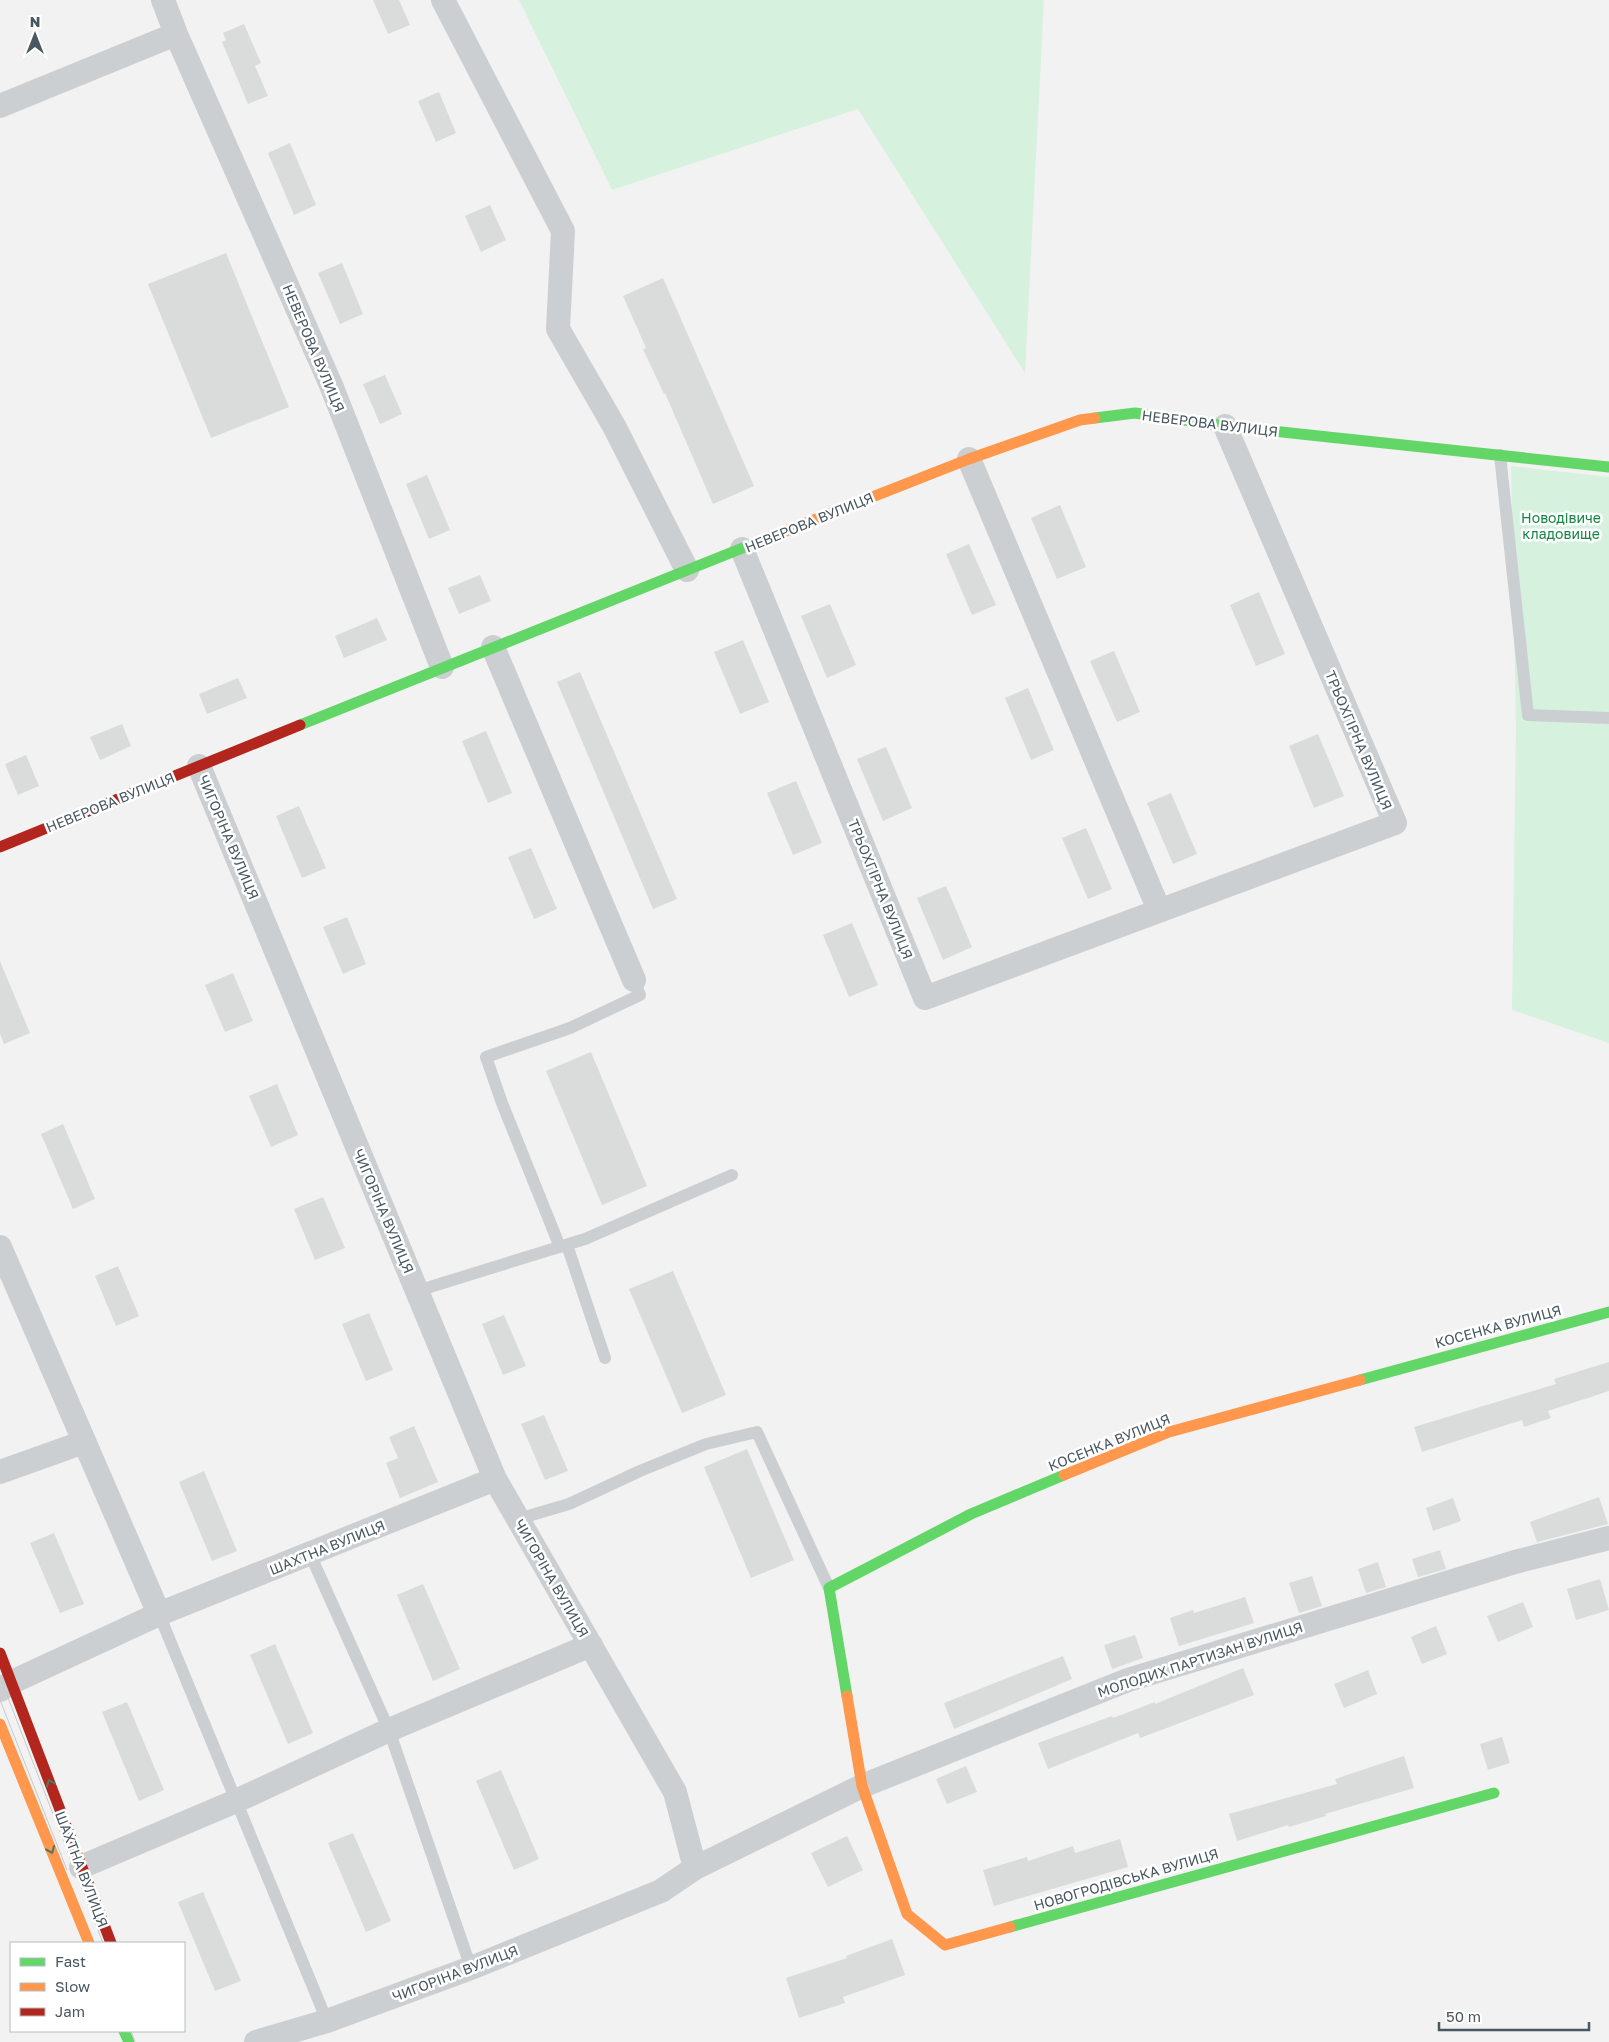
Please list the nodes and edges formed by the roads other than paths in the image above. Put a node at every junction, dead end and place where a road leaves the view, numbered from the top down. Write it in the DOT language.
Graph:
graph roads {
  1 [pos="163,0"];
  2 [pos="443,0"];
  3 [pos="176,34"];
  4 [pos="0,106"];
  5 [pos="1225,426"];
  6 [pos="1500,455"];
  7 [pos="969,459"];
  8 [pos="1609,467"];
  9 [pos="742,548"];
  10 [pos="687,570"];
  11 [pos="493,647"];
  12 [pos="442,667"];
  13 [pos="1609,718"];
  14 [pos="199,766"];
  15 [pos="1,844"];
  16 [pos="1159,910"];
  17 [pos="634,980"];
  18 [pos="732,1175"];
  19 [pos="563,1246"];
  20 [pos="0,1249"];
  21 [pos="417,1291"];
  22 [pos="1609,1312"];
  23 [pos="605,1358"];
  24 [pos="84,1442"];
  25 [pos="0,1472"];
  26 [pos="495,1479"];
  27 [pos="518,1519"];
  28 [pos="1609,1538"];
  29 [pos="310,1554"];
  30 [pos="829,1588"];
  31 [pos="159,1614"];
  32 [pos="590,1645"];
  33 [pos="0,1653"];
  34 [pos="6,1686"];
  35 [pos="0,1724"];
  36 [pos="389,1730"];
  37 [pos="862,1786"];
  38 [pos="1494,1793"];
  39 [pos="236,1801"];
  40 [pos="81,1867"];
  41 [pos="695,1868"];
  42 [pos="89,1942"];
  43 [pos="111,1942"];
  44 [pos="472,1968"];
  45 [pos="326,2021"];
  46 [pos="256,2042"];
  1 -- 3 [label="street, НЕВЕРОВА ВУЛИЦЯ"];
  2 -- 10 [label="street"];
  3 -- 4 [label="street"];
  3 -- 12 [label="street, НЕВЕРОВА ВУЛИЦЯ"];
  5 -- 6 [label="street, НЕВЕРОВА ВУЛИЦЯ"];
  5 -- 7 [label="street, НЕВЕРОВА ВУЛИЦЯ"];
  5 -- 16 [label="street, ТРЬОХГІРНА ВУЛИЦЯ"];
  6 -- 8 [label="street, НЕВЕРОВА ВУЛИЦЯ"];
  6 -- 13 [label="lane"];
  7 -- 9 [label="street, НЕВЕРОВА ВУЛИЦЯ"];
  7 -- 16 [label="street"];
  9 -- 10 [label="street, НЕВЕРОВА ВУЛИЦЯ"];
  9 -- 16 [label="street, ТРЬОХГІРНА ВУЛИЦЯ"];
  10 -- 11 [label="street, НЕВЕРОВА ВУЛИЦЯ"];
  11 -- 12 [label="street, НЕВЕРОВА ВУЛИЦЯ"];
  11 -- 17 [label="street"];
  12 -- 14 [label="street, НЕВЕРОВА ВУЛИЦЯ"];
  14 -- 15 [label="street, НЕВЕРОВА ВУЛИЦЯ"];
  14 -- 21 [label="street, ЧИГОРІНА ВУЛИЦЯ"];
  17 -- 19 [label="lane"];
  18 -- 19 [label="lane"];
  19 -- 21 [label="lane"];
  19 -- 23 [label="lane"];
  20 -- 24 [label="street"];
  21 -- 26 [label="street, ЧИГОРІНА ВУЛИЦЯ"];
  22 -- 30 [label="street, КОСЕНКА ВУЛИЦЯ"];
  24 -- 25 [label="street"];
  24 -- 31 [label="street"];
  26 -- 27 [label="street, ЧИГОРІНА ВУЛИЦЯ"];
  26 -- 29 [label="street, ШАХТНА ВУЛИЦЯ"];
  27 -- 30 [label="lane"];
  27 -- 32 [label="street, ЧИГОРІНА ВУЛИЦЯ"];
  28 -- 37 [label="street, МОЛОДИХ ПАРТИЗАН ВУЛИЦЯ"];
  29 -- 31 [label="street, ШАХТНА ВУЛИЦЯ"];
  29 -- 36 [label="lane"];
  30 -- 37 [label="street"];
  31 -- 34 [label="street, ШАХТНА ВУЛИЦЯ"];
  31 -- 39 [label="lane"];
  32 -- 36 [label="street, ЧИГОРІНА ВУЛИЦЯ"];
  32 -- 41 [label="street, ЧИГОРІНА ВУЛИЦЯ"];
  33 -- 34 [label="street, ШАХТНА ВУЛИЦЯ"];
  40 -- 34 [label="street, ШАХТНА ВУЛИЦЯ, one-way"];
  35 -- 42 [label="street, ШАХТНА ВУЛИЦЯ, one-way"];
  36 -- 39 [label="street, ЧИГОРІНА ВУЛИЦЯ"];
  36 -- 44 [label="lane"];
  37 -- 38 [label="street, НОВОГРОДІВСЬКА ВУЛИЦЯ"];
  37 -- 41 [label="street, МОЛОДИХ ПАРТИЗАН ВУЛИЦЯ"];
  39 -- 40 [label="street, ЧИГОРІНА ВУЛИЦЯ"];
  39 -- 45 [label="lane"];
  40 -- 43 [label="street, ШАХТНА ВУЛИЦЯ"];
  41 -- 44 [label="street, ЧИГОРІНА ВУЛИЦЯ"];
  44 -- 45 [label="street, ЧИГОРІНА ВУЛИЦЯ"];
  45 -- 46 [label="street, ЧИГОРІНА ВУЛИЦЯ"];
}
